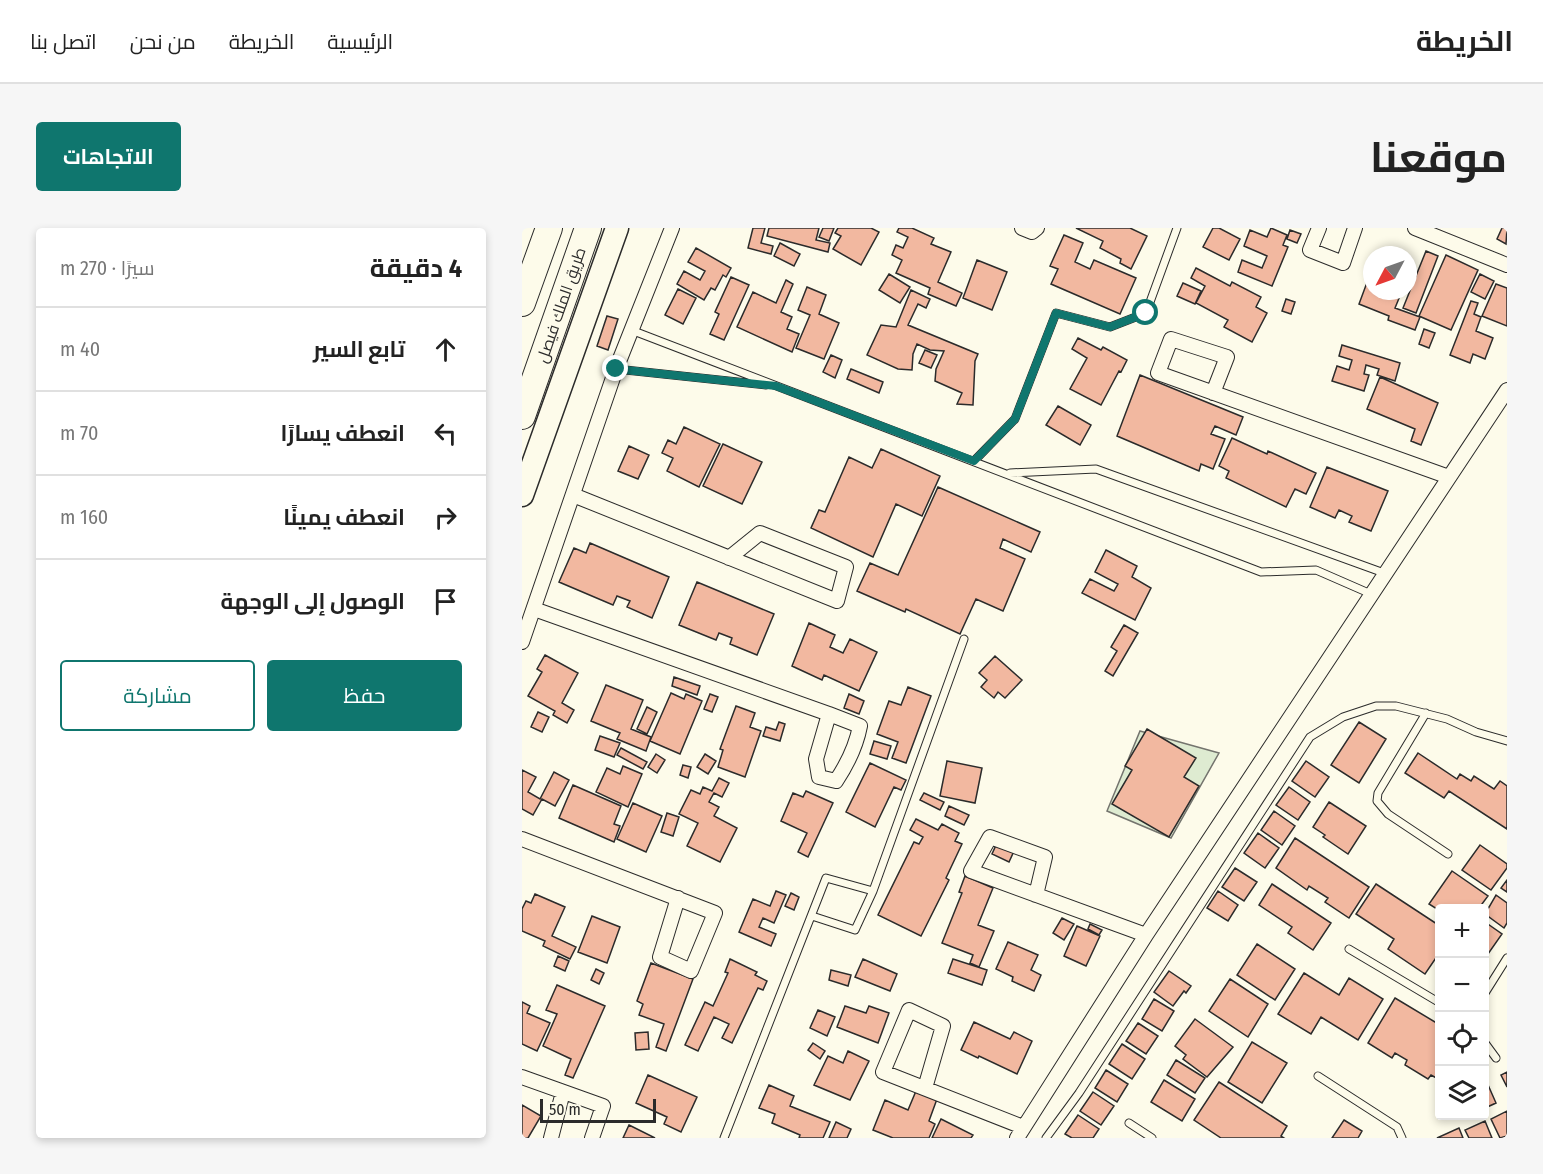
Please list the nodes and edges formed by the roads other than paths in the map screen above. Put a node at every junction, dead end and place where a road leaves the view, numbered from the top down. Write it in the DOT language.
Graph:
graph roads {
  1 [pos="549,228"];
  2 [pos="588,228"];
  3 [pos="617,228"];
  4 [pos="672,228"];
  5 [pos="1022,228"];
  6 [pos="1037,228"];
  7 [pos="1178,228"];
  8 [pos="1319,228"];
  9 [pos="1355,228"];
  10 [pos="1415,228"];
  11 [pos="1507,265"];
  12 [pos="522,303"];
  13 [pos="631,330"];
  14 [pos="616,369"];
  15 [pos="776,386"];
  16 [pos="1507,390"];
  17 [pos="1213,393"];
  18 [pos="522,416"];
  19 [pos="974,461"];
  20 [pos="1007,473"];
  21 [pos="1449,477"];
  22 [pos="522,493"];
  23 [pos="573,495"];
  24 [pos="729,558"];
  25 [pos="1384,573"];
  26 [pos="1371,594"];
  27 [pos="534,609"];
  28 [pos="964,639"];
  29 [pos="522,642"];
  30 [pos="1426,713"];
  31 [pos="829,714"];
  32 [pos="1507,741"];
  33 [pos="522,839"];
  34 [pos="1448,854"];
  35 [pos="873,891"];
  36 [pos="1036,895"];
  37 [pos="678,898"];
  38 [pos="812,916"];
  39 [pos="1146,934"];
  40 [pos="1349,949"];
  41 [pos="1507,957"];
  42 [pos="1489,986"];
  43 [pos="1435,1001"];
  44 [pos="1489,1048"];
  45 [pos="1496,1058"];
  46 [pos="1318,1076"];
  47 [pos="522,1077"];
  48 [pos="925,1088"];
  49 [pos="563,1092"];
  50 [pos="1130,1123"];
  51 [pos="1020,1133"];
  52 [pos="551,1138"];
  53 [pos="592,1138"];
  54 [pos="724,1138"];
  55 [pos="1046,1138"];
  56 [pos="1152,1138"];
  57 [pos="1402,1138"];
  1 -- 12 [label="highway"];
  2 -- 18 [label="highway, طريق الملك فيصل"];
  3 -- 22 [label="main road"];
  4 -- 13 [label="street"];
  5 -- 6 [label="street"];
  7 -- 19 [label="lane"];
  8 -- 9 [label="street"];
  10 -- 11 [label="street"];
  13 -- 14 [label="street"];
  13 -- 15 [label="lane"];
  14 -- 15 [label="lane"];
  14 -- 23 [label="street"];
  15 -- 19 [label="lane"];
  16 -- 21 [label="street"];
  17 -- 17 [label="street"];
  17 -- 21 [label="street"];
  19 -- 20 [label="lane"];
  20 -- 25 [label="lane"];
  20 -- 26 [label="lane"];
  21 -- 25 [label="street"];
  23 -- 24 [label="street"];
  23 -- 27 [label="street"];
  24 -- 24 [label="street"];
  25 -- 26 [label="street"];
  26 -- 39 [label="street"];
  27 -- 29 [label="street"];
  27 -- 31 [label="street"];
  28 -- 35 [label="lane"];
  30 -- 32 [label="lane"];
  30 -- 34 [label="lane"];
  30 -- 55 [label="lane"];
  31 -- 31 [label="street"];
  33 -- 37 [label="street"];
  35 -- 38 [label="lane"];
  35 -- 38 [label="lane"];
  36 -- 36 [label="street"];
  36 -- 39 [label="street"];
  37 -- 37 [label="street"];
  38 -- 54 [label="lane"];
  39 -- 51 [label="street"];
  40 -- 43 [label="lane"];
  41 -- 42 [label="lane"];
  44 -- 45 [label="lane"];
  46 -- 57 [label="lane"];
  47 -- 49 [label="street"];
  48 -- 48 [label="street"];
  48 -- 51 [label="street"];
  49 -- 52 [label="street"];
  49 -- 53 [label="street"];
  50 -- 56 [label="lane"];
}
